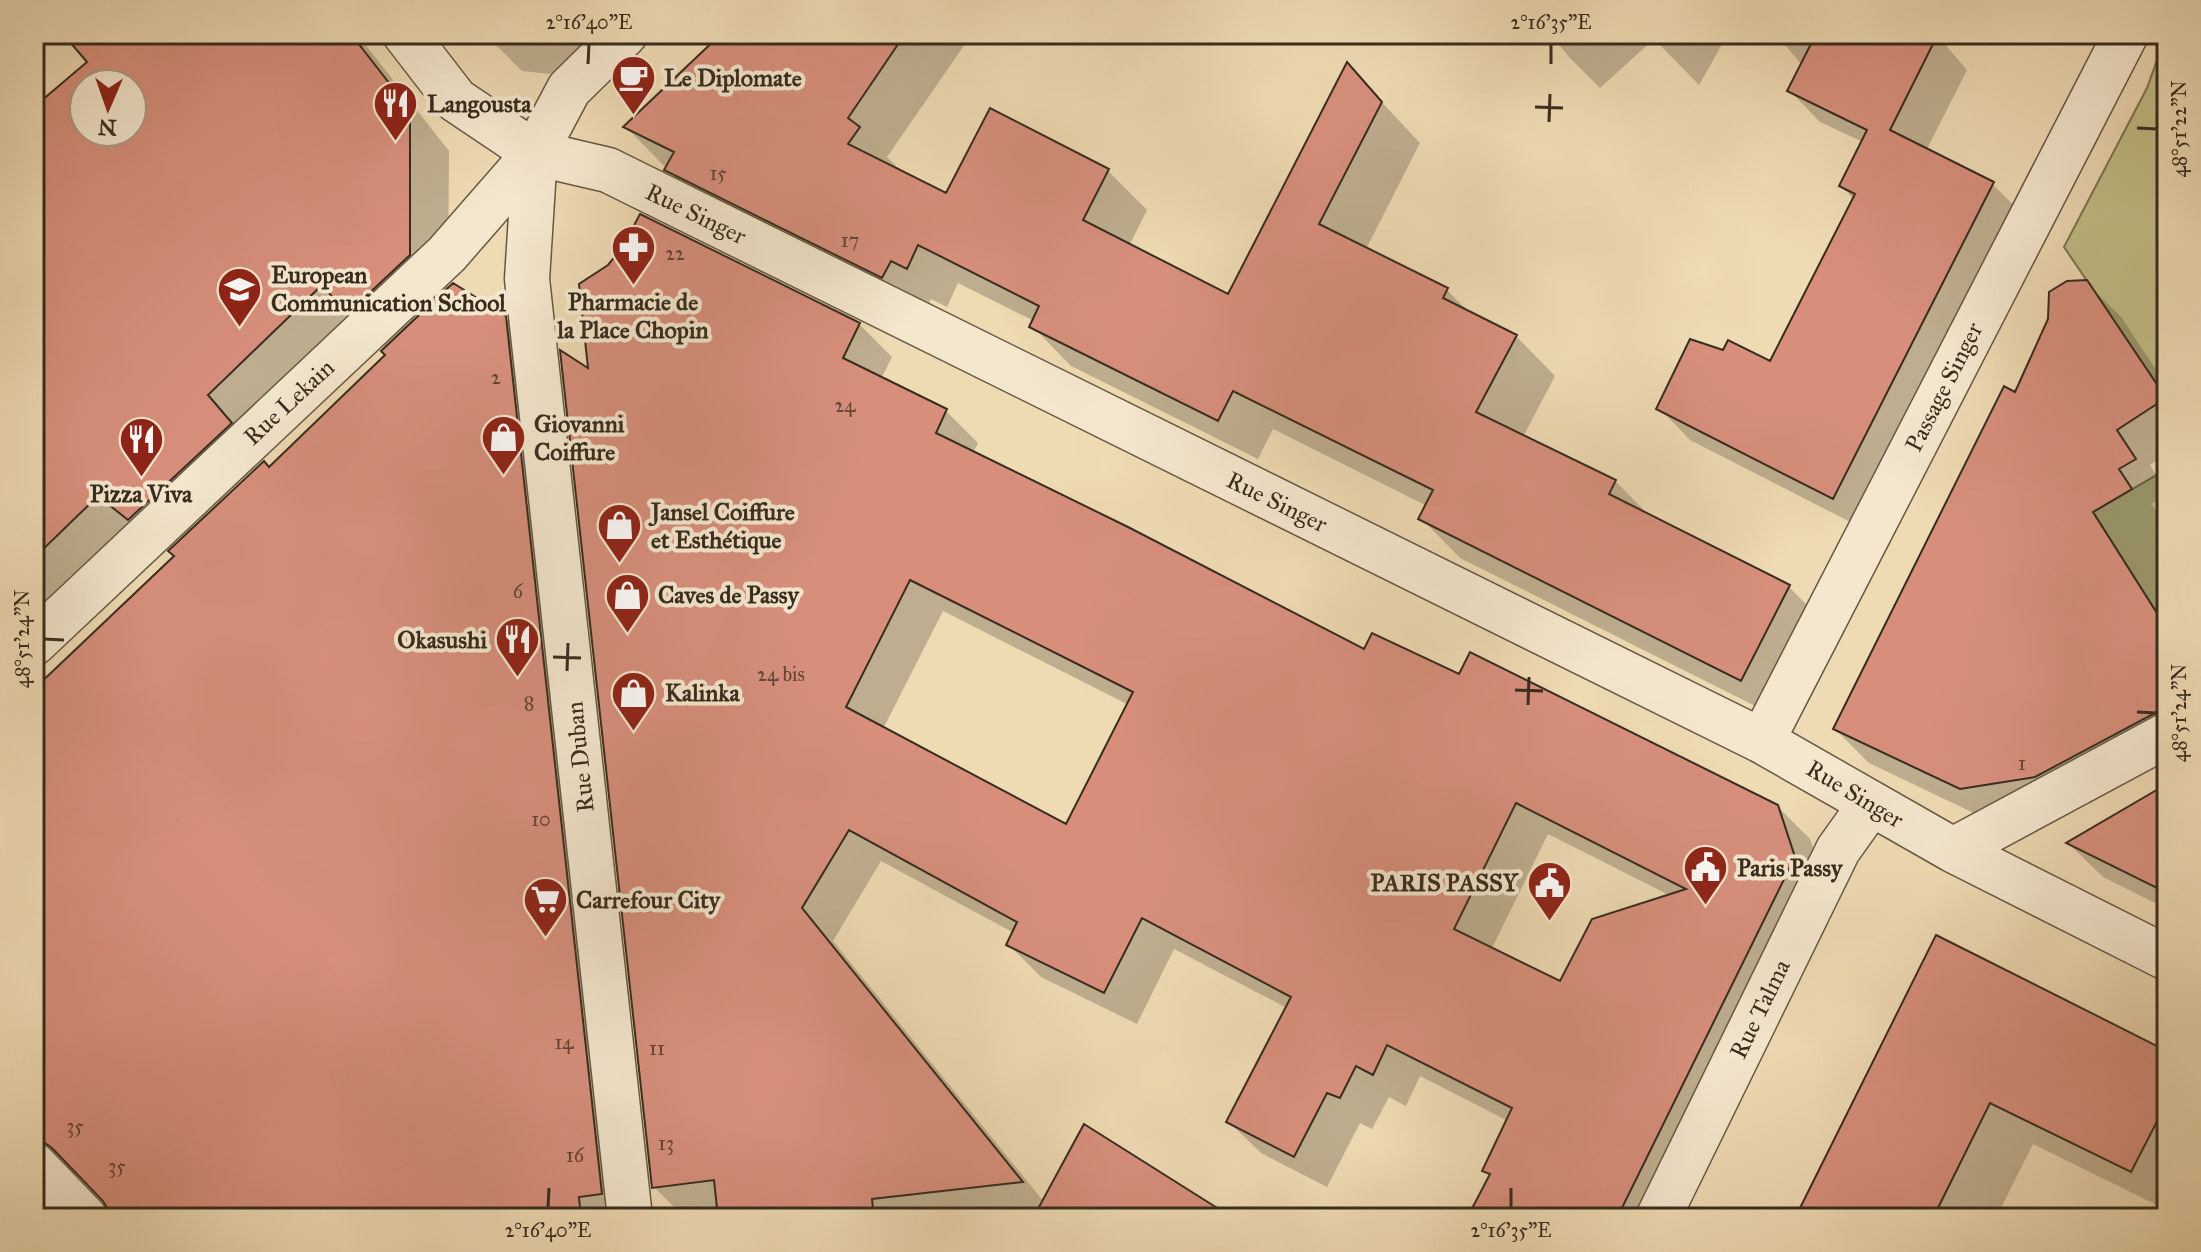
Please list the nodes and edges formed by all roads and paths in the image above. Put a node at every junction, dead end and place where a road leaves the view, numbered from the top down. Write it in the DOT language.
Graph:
graph roads {
  1 [pos="405,34"];
  2 [pos="625,34"];
  3 [pos="2126,34"];
  4 [pos="535,153"];
  5 [pos="34,643"];
  6 [pos="2167,735"];
  7 [pos="1762,741"];
  8 [pos="1870,805"];
  9 [pos="1953,850"];
  10 [pos="2167,958"];
  11 [pos="34,1165"];
  12 [pos="85,1218"];
  13 [pos="630,1218"];
  14 [pos="1658,1218"];
  1 -- 4 [label="street, Rue Singer"];
  2 -- 4 [label="street"];
  3 -- 7 [label="street, Passage Singer"];
  4 -- 5 [label="street, Rue Lekain"];
  4 -- 7 [label="street, Rue Singer"];
  4 -- 13 [label="street, Rue Duban"];
  6 -- 9 [label="street"];
  7 -- 8 [label="street, Rue Singer"];
  8 -- 9 [label="street, Rue Singer"];
  8 -- 14 [label="street, Rue Talma"];
  9 -- 10 [label="street, Rue Singer"];
  11 -- 12 [label="street"];
}
